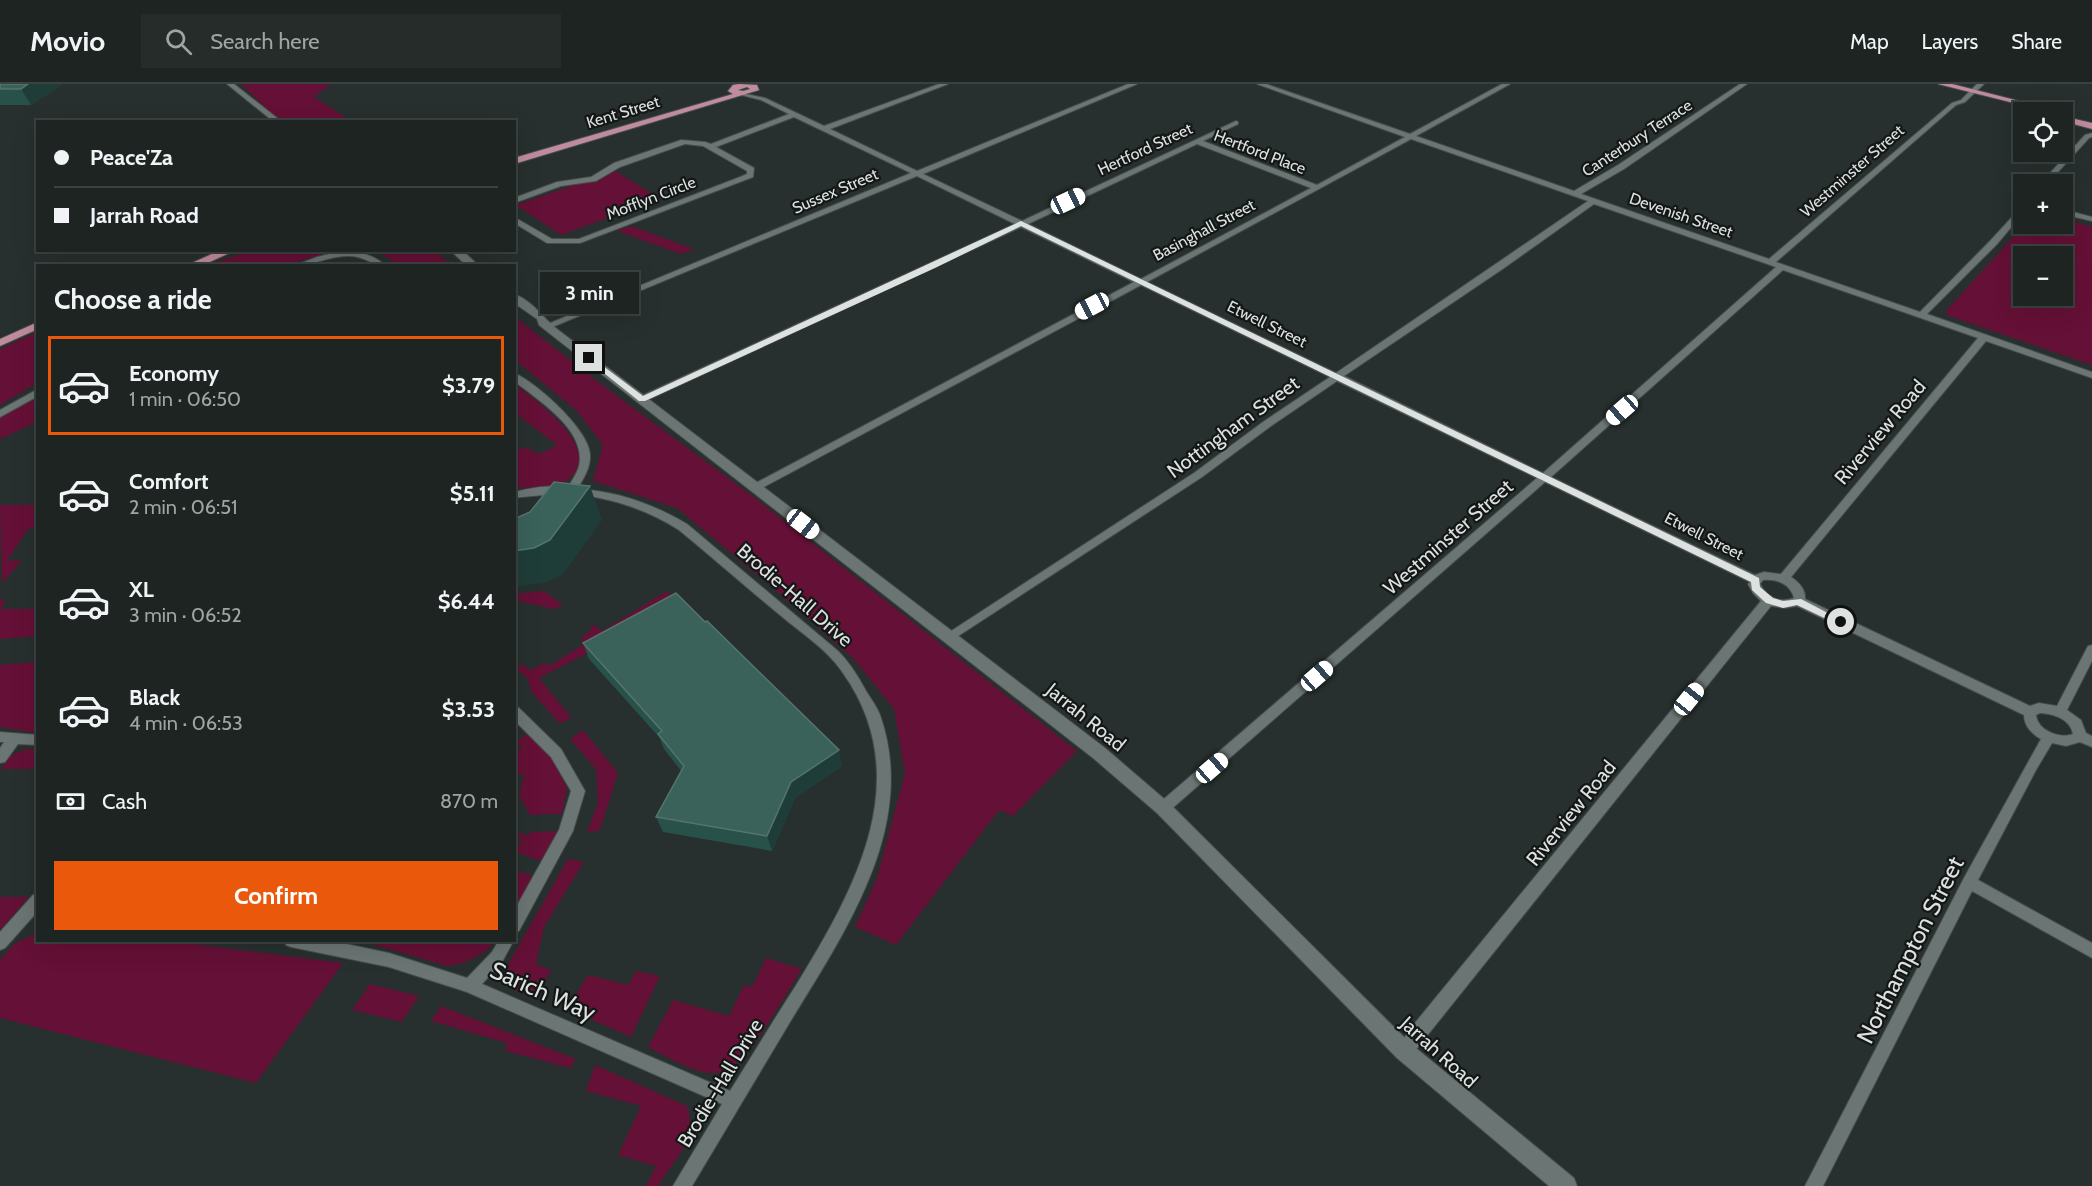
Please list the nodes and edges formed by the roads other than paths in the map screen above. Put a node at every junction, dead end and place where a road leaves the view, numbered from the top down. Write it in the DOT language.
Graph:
graph roads {
  1 [pos="230,84"];
  2 [pos="764,84"];
  3 [pos="945,84"];
  4 [pos="1134,84"];
  5 [pos="1260,84"];
  6 [pos="1507,84"];
  7 [pos="1744,84"];
  8 [pos="1928,84"];
  9 [pos="1942,84"];
  10 [pos="1982,84"];
  11 [pos="752,87"];
  12 [pos="732,90"];
  13 [pos="1968,90"];
  14 [pos="742,94"];
  15 [pos="763,99"];
  16 [pos="2017,102"];
  17 [pos="2013,104"];
  18 [pos="793,115"];
  19 [pos="2073,118"];
  20 [pos="276,120"];
  21 [pos="2073,120"];
  22 [pos="1236,123"];
  23 [pos="2092,124"];
  24 [pos="822,129"];
  25 [pos="1408,136"];
  26 [pos="2089,136"];
  27 [pos="1196,141"];
  28 [pos="710,147"];
  29 [pos="516,158"];
  30 [pos="516,158"];
  31 [pos="916,173"];
  32 [pos="2053,174"];
  33 [pos="1315,187"];
  34 [pos="1575,194"];
  35 [pos="516,200"];
  36 [pos="1593,201"];
  37 [pos="2073,214"];
  38 [pos="2013,219"];
  39 [pos="2092,219"];
  40 [pos="516,220"];
  41 [pos="1021,223"];
  42 [pos="226,252"];
  43 [pos="345,252"];
  44 [pos="345,252"];
  45 [pos="446,252"];
  46 [pos="457,252"];
  47 [pos="195,264"];
  48 [pos="305,264"];
  49 [pos="380,264"];
  50 [pos="462,264"];
  51 [pos="472,264"];
  52 [pos="1776,264"];
  53 [pos="1140,281"];
  54 [pos="516,298"];
  55 [pos="516,307"];
  56 [pos="1922,315"];
  57 [pos="545,324"];
  58 [pos="36,326"];
  59 [pos="1984,337"];
  60 [pos="0,343"];
  61 [pos="2092,375"];
  62 [pos="1336,376"];
  63 [pos="516,379"];
  64 [pos="36,393"];
  65 [pos="642,399"];
  66 [pos="0,414"];
  67 [pos="1544,477"];
  68 [pos="756,488"];
  69 [pos="571,491"];
  70 [pos="516,495"];
  71 [pos="1783,579"];
  72 [pos="1756,580"];
  73 [pos="1769,600"];
  74 [pos="1798,601"];
  75 [pos="949,638"];
  76 [pos="2092,649"];
  77 [pos="2030,711"];
  78 [pos="2060,712"];
  79 [pos="516,713"];
  80 [pos="0,737"];
  81 [pos="2049,737"];
  82 [pos="15,738"];
  83 [pos="2086,739"];
  84 [pos="36,740"];
  85 [pos="0,759"];
  86 [pos="1163,808"];
  87 [pos="1969,882"];
  88 [pos="36,904"];
  89 [pos="516,922"];
  90 [pos="301,942"];
  91 [pos="506,942"];
  92 [pos="0,943"];
  93 [pos="2092,951"];
  94 [pos="470,986"];
  95 [pos="1404,1051"];
  96 [pos="734,1101"];
  97 [pos="682,1186"];
  98 [pos="1566,1186"];
  99 [pos="1815,1186"];
  1 -- 20 [label="street"];
  2 -- 11 [label="main road"];
  3 -- 24 [label="street"];
  4 -- 31 [label="street, Sussex Street"];
  5 -- 25 [label="street, Devenish Street"];
  6 -- 25 [label="street, Basinghall Street"];
  7 -- 34 [label="street, Canterbury Terrace"];
  8 -- 13 [label="main road"];
  9 -- 13 [label="main road"];
  10 -- 13 [label="street, Westminster Street"];
  11 -- 12 [label="main road, Kent Street"];
  11 -- 14 [label="main road, Kent Street"];
  11 -- 15 [label="street, Etwell Street"];
  12 -- 14 [label="main road"];
  12 -- 29 [label="main road, Kent Street"];
  13 -- 16 [label="main road"];
  13 -- 17 [label="main road"];
  13 -- 52 [label="street, Westminster Street"];
  14 -- 15 [label="street, Etwell Street"];
  14 -- 30 [label="main road, Kent Street"];
  15 -- 18 [label="street, Etwell Street"];
  18 -- 24 [label="street, Etwell Street"];
  18 -- 28 [label="street, Mofflyn Circle"];
  19 -- 23 [label="main road"];
  21 -- 23 [label="main road"];
  22 -- 27 [label="street, Hertford Street"];
  23 -- 26 [label="street"];
  24 -- 31 [label="street, Etwell Street"];
  25 -- 33 [label="street, Basinghall Street"];
  25 -- 34 [label="street, Devenish Street"];
  26 -- 32 [label="street"];
  27 -- 33 [label="street, Hertford Place"];
  27 -- 41 [label="street, Hertford Street"];
  28 -- 35 [label="street, Mofflyn Circle"];
  28 -- 40 [label="street, Mofflyn Circle"];
  31 -- 41 [label="street, Etwell Street"];
  31 -- 57 [label="street, Sussex Street"];
  33 -- 53 [label="street, Basinghall Street"];
  34 -- 36 [label="street, Devenish Street"];
  36 -- 52 [label="street, Devenish Street"];
  36 -- 62 [label="street, Nottingham Street"];
  37 -- 39 [label="street"];
  38 -- 56 [label="street"];
  41 -- 53 [label="street, Etwell Street"];
  41 -- 65 [label="street, Hertford Street"];
  42 -- 47 [label="main road"];
  43 -- 49 [label="street"];
  44 -- 48 [label="street"];
  45 -- 50 [label="street"];
  46 -- 51 [label="street"];
  52 -- 56 [label="street, Devenish Street"];
  52 -- 67 [label="street, Westminster Street"];
  53 -- 62 [label="street, Etwell Street"];
  53 -- 68 [label="street, Basinghall Street"];
  54 -- 57 [label="street, Jarrah Road"];
  55 -- 57 [label="street, Jarrah Road"];
  56 -- 59 [label="street, Devenish Street"];
  57 -- 65 [label="street, Jarrah Road"];
  58 -- 60 [label="main road"];
  59 -- 61 [label="street, Devenish Street"];
  59 -- 71 [label="street, Riverview Road"];
  62 -- 67 [label="street, Etwell Street"];
  62 -- 75 [label="street, Nottingham Street"];
  63 -- 69 [label="street"];
  64 -- 66 [label="street"];
  65 -- 68 [label="street, Jarrah Road"];
  67 -- 72 [label="street, Etwell Street"];
  67 -- 86 [label="street, Westminster Street"];
  68 -- 75 [label="street, Jarrah Road"];
  69 -- 70 [label="street, Brodie-Hall Drive"];
  69 -- 96 [label="street, Brodie-Hall Drive"];
  71 -- 72 [label="street"];
  71 -- 74 [label="street"];
  72 -- 73 [label="street"];
  73 -- 74 [label="street"];
  73 -- 95 [label="street, Riverview Road"];
  74 -- 77 [label="street"];
  75 -- 86 [label="street, Jarrah Road"];
  76 -- 78 [label="street"];
  77 -- 78 [label="street"];
  77 -- 81 [label="street"];
  78 -- 83 [label="street"];
  79 -- 89 [label="street"];
  80 -- 82 [label="street"];
  81 -- 83 [label="street"];
  81 -- 87 [label="street, Northampton Street"];
  82 -- 84 [label="street"];
  82 -- 85 [label="street"];
  86 -- 95 [label="street, Jarrah Road"];
  87 -- 93 [label="street"];
  87 -- 99 [label="street, Northampton Street"];
  88 -- 92 [label="street"];
  90 -- 94 [label="street, Sarich Way"];
  91 -- 94 [label="street"];
  94 -- 96 [label="street, Sarich Way"];
  95 -- 98 [label="street, Jarrah Road"];
  96 -- 97 [label="street, Brodie-Hall Drive"];
}
